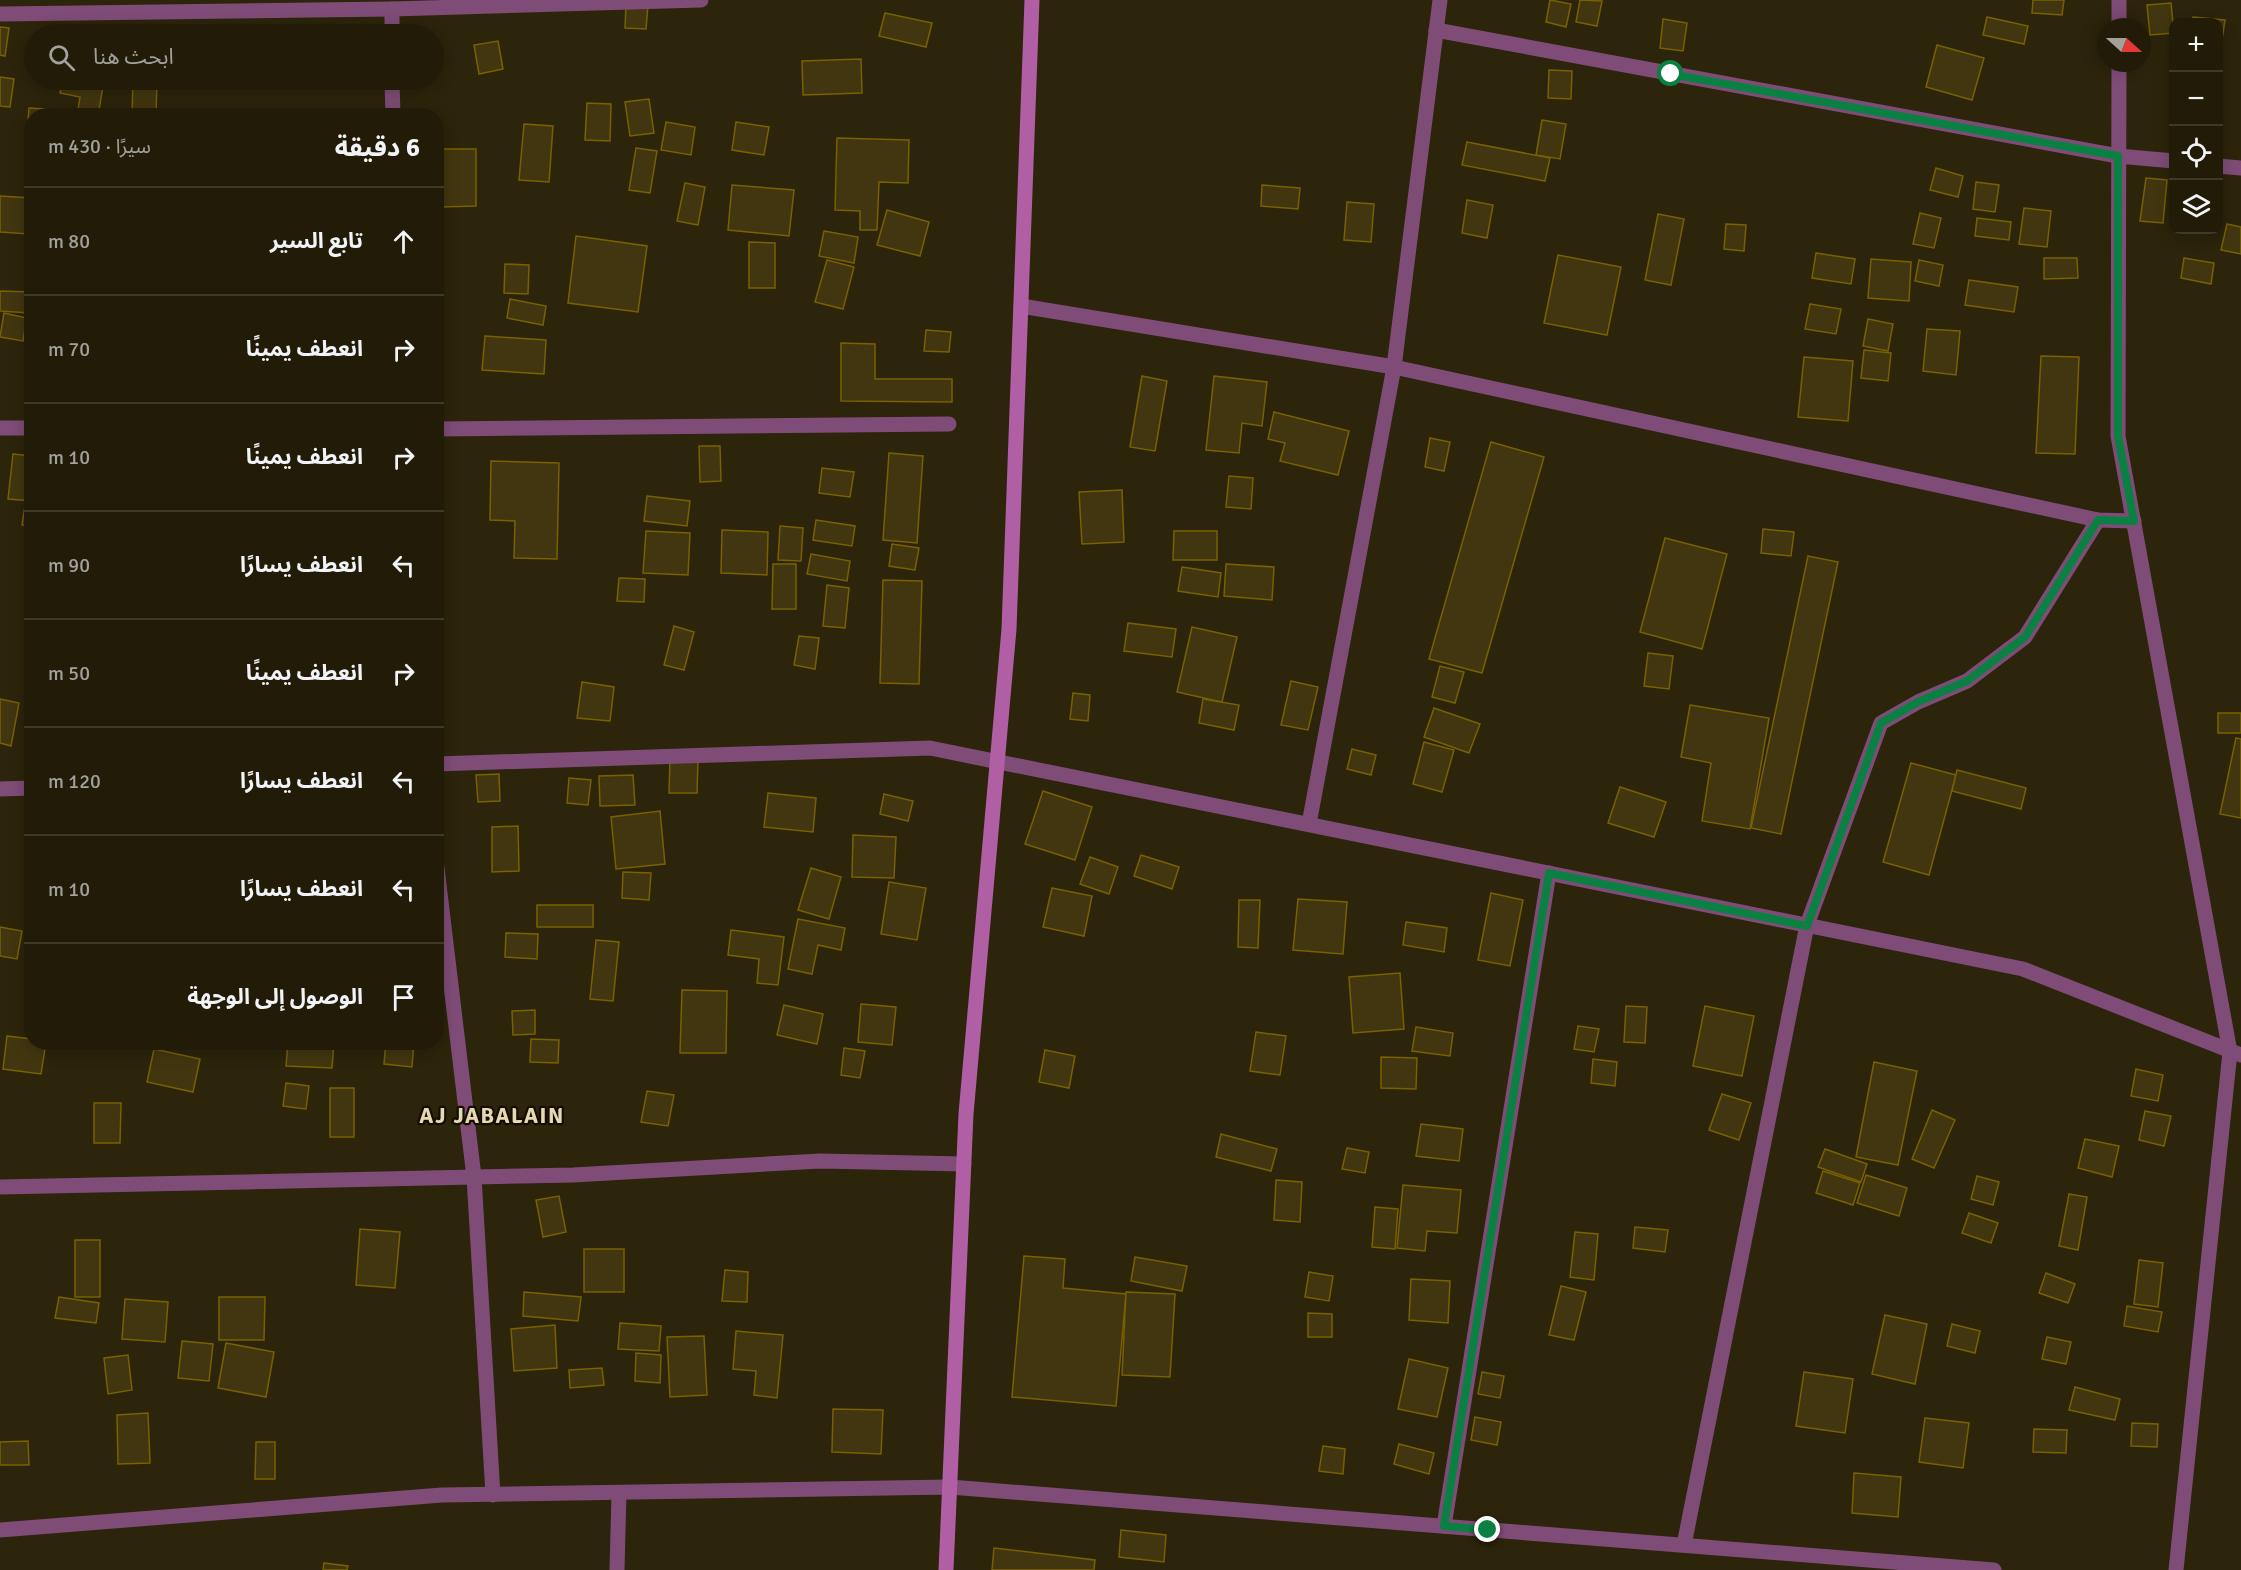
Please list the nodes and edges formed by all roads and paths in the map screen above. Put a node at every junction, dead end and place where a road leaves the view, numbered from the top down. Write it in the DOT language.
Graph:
graph roads {
  1 [pos="701,0"];
  2 [pos="1032,0"];
  3 [pos="1440,0"];
  4 [pos="2119,0"];
  5 [pos="525,2"];
  6 [pos="392,9"];
  7 [pos="0,14"];
  8 [pos="2119,18"];
  9 [pos="392,24"];
  10 [pos="1436,30"];
  11 [pos="2119,72"];
  12 [pos="392,90"];
  13 [pos="393,108"];
  14 [pos="2118,156"];
  15 [pos="2169,161"];
  16 [pos="2223,166"];
  17 [pos="2241,168"];
  18 [pos="1021,306"];
  19 [pos="1394,367"];
  20 [pos="950,424"];
  21 [pos="0,428"];
  22 [pos="24,428"];
  23 [pos="444,429"];
  24 [pos="2098,520"];
  25 [pos="2134,521"];
  26 [pos="997,761"];
  27 [pos="444,764"];
  28 [pos="24,788"];
  29 [pos="0,789"];
  30 [pos="1309,824"];
  31 [pos="1549,873"];
  32 [pos="1807,926"];
  33 [pos="444,927"];
  34 [pos="2236,1053"];
  35 [pos="964,1164"];
  36 [pos="474,1177"];
  37 [pos="0,1187"];
  38 [pos="950,1487"];
  39 [pos="619,1492"];
  40 [pos="493,1495"];
  41 [pos="1444,1526"];
  42 [pos="0,1530"];
  43 [pos="1684,1545"];
  44 [pos="617,1570"];
  45 [pos="946,1570"];
  46 [pos="1994,1570"];
  47 [pos="2176,1570"];
  1 -- 5 [label="street"];
  2 -- 18 [label="street"];
  3 -- 10 [label="street"];
  4 -- 8 [label="street"];
  5 -- 6 [label="street"];
  6 -- 7 [label="street"];
  6 -- 9 [label="street"];
  10 -- 14 [label="street"];
  10 -- 19 [label="street"];
  11 -- 14 [label="street"];
  12 -- 13 [label="street"];
  14 -- 15 [label="street"];
  14 -- 25 [label="street"];
  16 -- 17 [label="street"];
  18 -- 19 [label="street"];
  18 -- 26 [label="street"];
  19 -- 24 [label="street"];
  19 -- 30 [label="street"];
  20 -- 23 [label="street"];
  21 -- 22 [label="street"];
  24 -- 25 [label="street"];
  24 -- 32 [label="street"];
  25 -- 34 [label="street"];
  26 -- 27 [label="street"];
  26 -- 30 [label="street"];
  26 -- 35 [label="street"];
  28 -- 29 [label="street"];
  30 -- 31 [label="street"];
  31 -- 32 [label="street"];
  31 -- 41 [label="street"];
  32 -- 34 [label="street"];
  32 -- 43 [label="street"];
  33 -- 36 [label="street"];
  34 -- 47 [label="street"];
  35 -- 36 [label="street"];
  35 -- 38 [label="street"];
  36 -- 37 [label="street"];
  36 -- 40 [label="street"];
  38 -- 39 [label="street"];
  38 -- 41 [label="street"];
  38 -- 45 [label="street"];
  39 -- 40 [label="street"];
  39 -- 44 [label="street"];
  40 -- 42 [label="street"];
  41 -- 43 [label="street"];
  43 -- 46 [label="street"];
}
